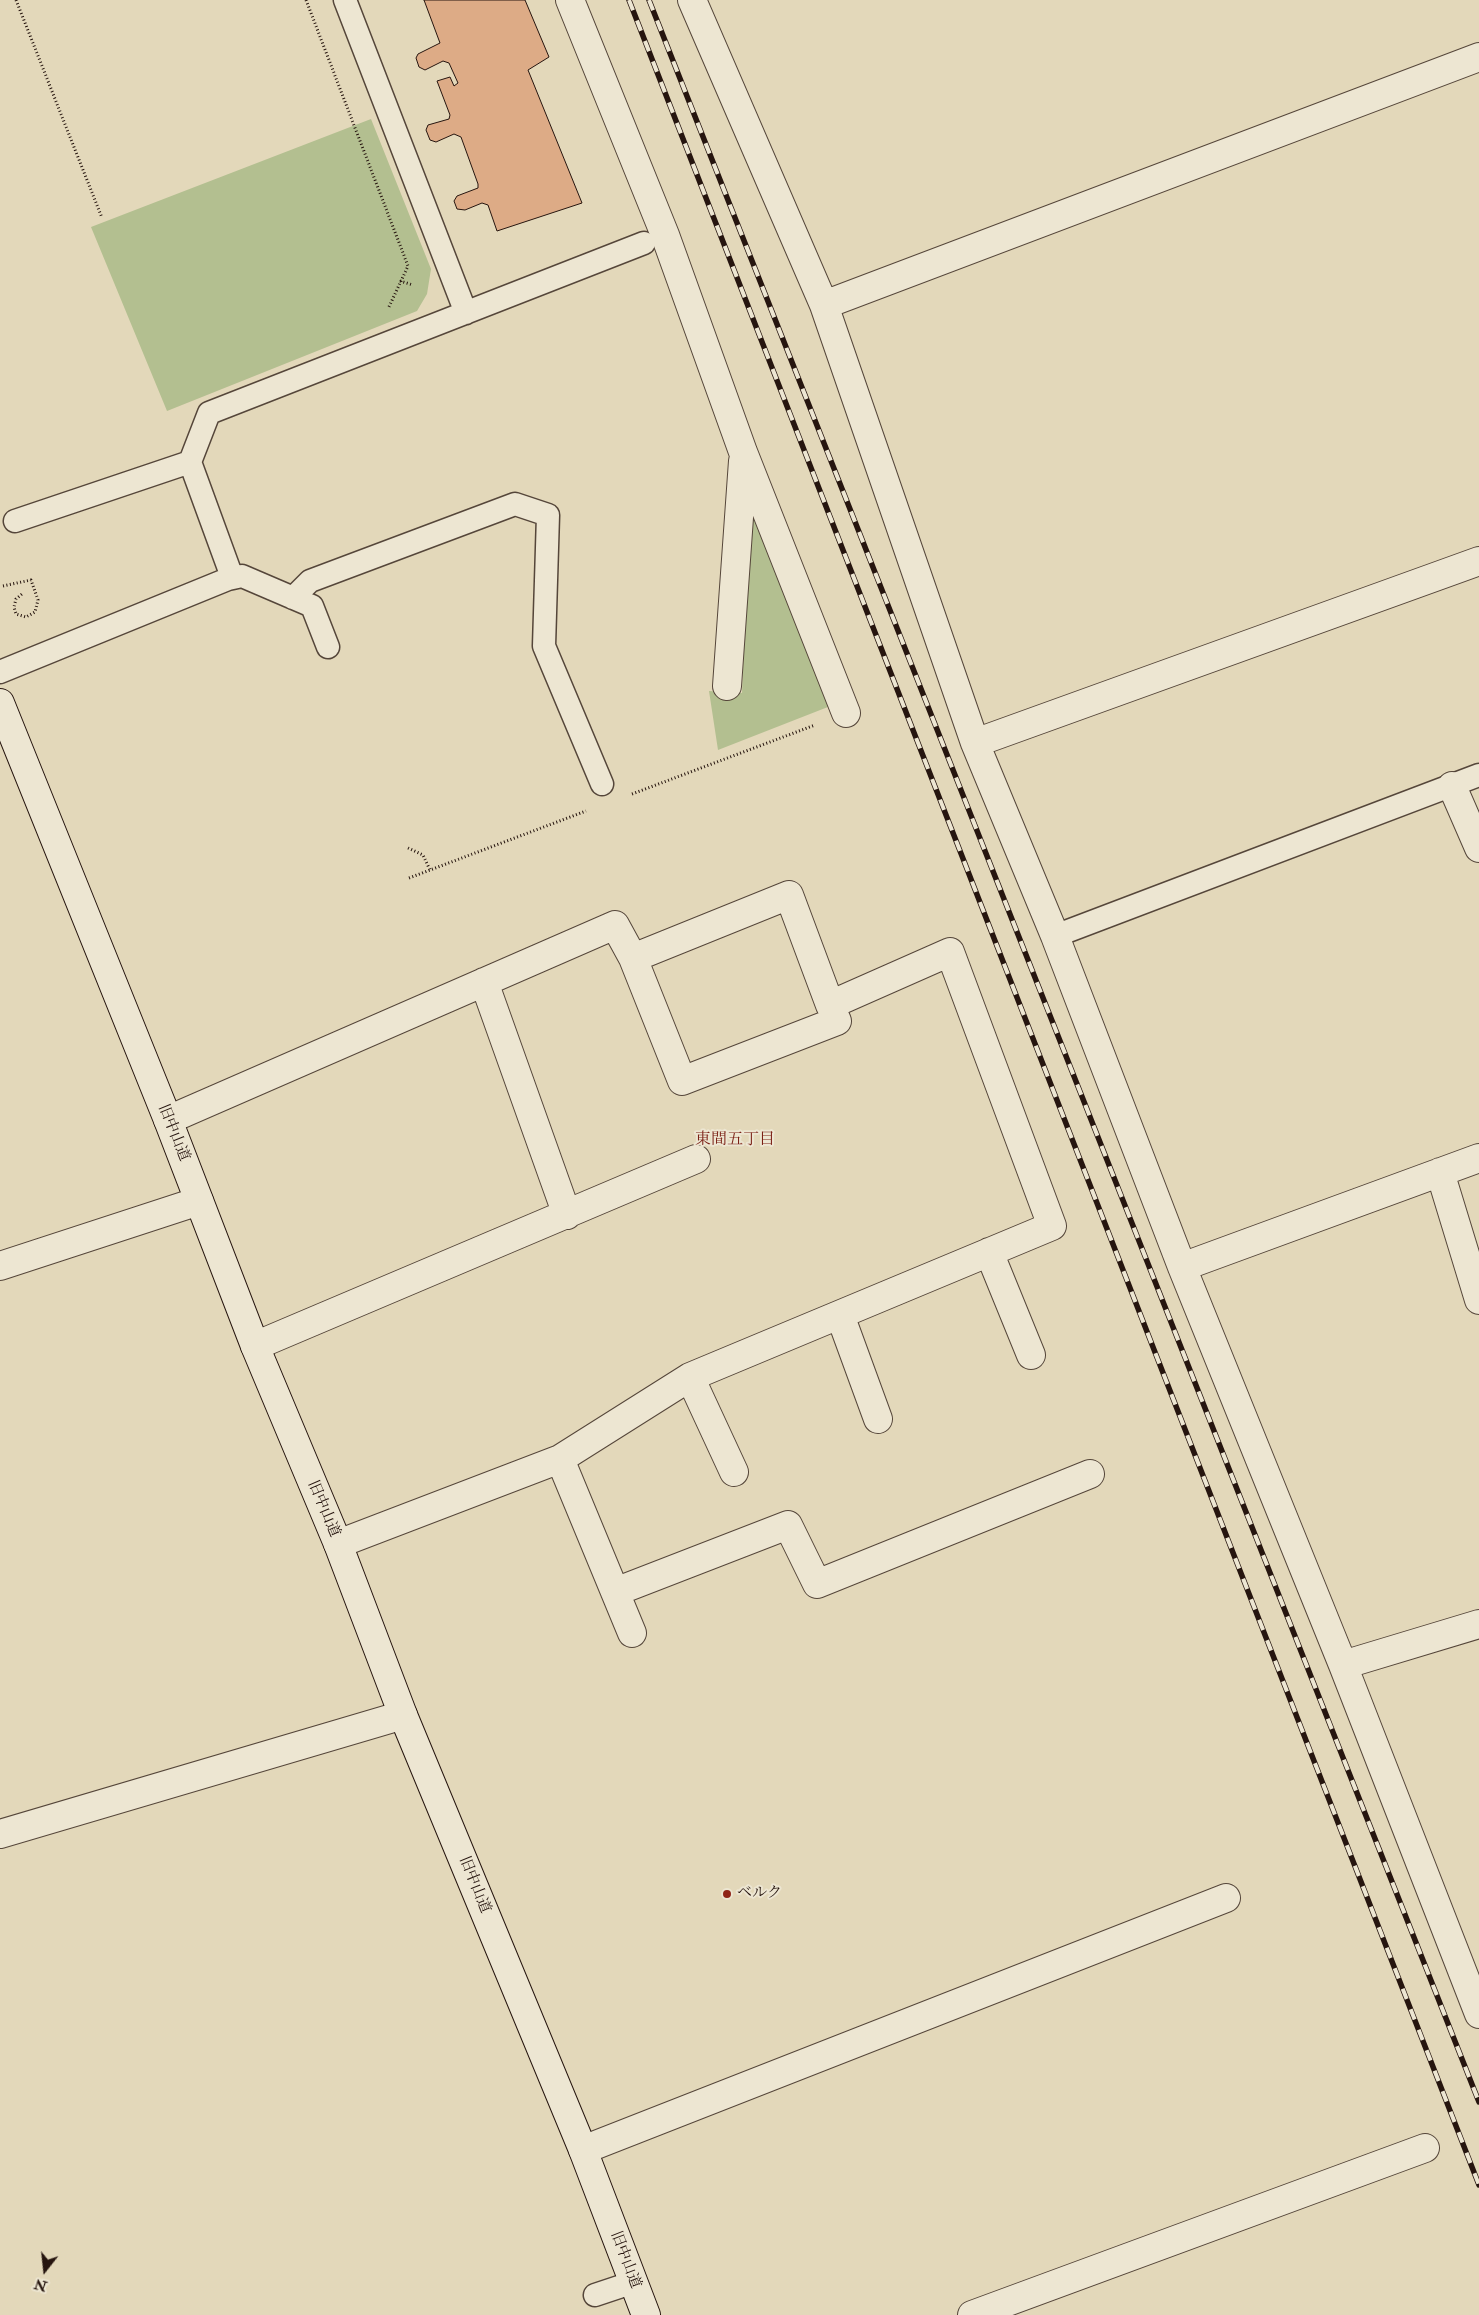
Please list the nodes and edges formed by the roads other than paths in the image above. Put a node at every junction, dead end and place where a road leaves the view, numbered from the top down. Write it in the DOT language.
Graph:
graph roads {
  1 [pos="345,0"];
  2 [pos="570,0"];
  3 [pos="692,0"];
  4 [pos="1479,57"];
  5 [pos="644,243"];
  6 [pos="824,305"];
  7 [pos="466,313"];
  8 [pos="743,452"];
  9 [pos="190,462"];
  10 [pos="15,521"];
  11 [pos="1479,561"];
  12 [pos="232,577"];
  13 [pos="293,598"];
  14 [pos="328,647"];
  15 [pos="0,672"];
  16 [pos="728,686"];
  17 [pos="0,703"];
  18 [pos="846,714"];
  19 [pos="976,742"];
  20 [pos="1479,775"];
  21 [pos="602,784"];
  22 [pos="1452,786"];
  23 [pos="1479,848"];
  24 [pos="1055,936"];
  25 [pos="633,958"];
  26 [pos="484,982"];
  27 [pos="830,1005"];
  28 [pos="168,1120"];
  29 [pos="1479,1158"];
  30 [pos="696,1159"];
  31 [pos="1440,1172"];
  32 [pos="200,1201"];
  33 [pos="568,1215"];
  34 [pos="989,1252"];
  35 [pos="0,1266"];
  36 [pos="1182,1267"];
  37 [pos="1479,1300"];
  38 [pos="840,1315"];
  39 [pos="255,1346"];
  40 [pos="1031,1355"];
  41 [pos="690,1377"];
  42 [pos="878,1420"];
  43 [pos="560,1459"];
  44 [pos="734,1472"];
  45 [pos="1090,1474"];
  46 [pos="338,1544"];
  47 [pos="615,1592"];
  48 [pos="1479,1624"];
  49 [pos="632,1632"];
  50 [pos="1343,1665"];
  51 [pos="403,1714"];
  52 [pos="0,1834"];
  53 [pos="1226,1898"];
  54 [pos="1479,2014"];
  55 [pos="1425,2148"];
  56 [pos="583,2150"];
  57 [pos="634,2282"];
  58 [pos="594,2295"];
  59 [pos="646,2315"];
  60 [pos="972,2315"];
  1 -- 7 [label="lane"];
  2 -- 8 [label="street"];
  3 -- 6 [label="street"];
  4 -- 6 [label="street"];
  5 -- 7 [label="lane"];
  6 -- 19 [label="street"];
  7 -- 9 [label="lane"];
  8 -- 16 [label="street"];
  8 -- 18 [label="street"];
  9 -- 10 [label="lane"];
  9 -- 12 [label="lane"];
  11 -- 19 [label="street"];
  12 -- 13 [label="lane"];
  12 -- 15 [label="lane"];
  13 -- 14 [label="lane"];
  13 -- 21 [label="lane"];
  17 -- 28 [label="street, 旧中山道"];
  19 -- 24 [label="street"];
  20 -- 22 [label="lane"];
  22 -- 23 [label="street"];
  22 -- 24 [label="lane"];
  24 -- 36 [label="street"];
  25 -- 26 [label="street"];
  25 -- 27 [label="street"];
  25 -- 27 [label="street"];
  26 -- 28 [label="street"];
  26 -- 33 [label="street"];
  27 -- 34 [label="street"];
  28 -- 32 [label="street, 旧中山道"];
  29 -- 31 [label="street"];
  30 -- 33 [label="street"];
  31 -- 36 [label="street"];
  31 -- 37 [label="street"];
  32 -- 35 [label="street"];
  32 -- 39 [label="street, 旧中山道"];
  33 -- 39 [label="street"];
  34 -- 38 [label="street"];
  34 -- 40 [label="street"];
  36 -- 50 [label="street"];
  38 -- 41 [label="street"];
  38 -- 42 [label="street"];
  39 -- 46 [label="street, 旧中山道"];
  41 -- 43 [label="street"];
  41 -- 44 [label="street"];
  43 -- 46 [label="street"];
  43 -- 47 [label="street"];
  45 -- 47 [label="street"];
  46 -- 51 [label="street, 旧中山道"];
  47 -- 49 [label="street"];
  48 -- 50 [label="street"];
  50 -- 54 [label="street"];
  51 -- 52 [label="street"];
  51 -- 56 [label="street, 旧中山道"];
  53 -- 56 [label="street"];
  55 -- 60 [label="street"];
  56 -- 57 [label="street, 旧中山道"];
  57 -- 58 [label="lane"];
  57 -- 59 [label="street, 旧中山道"];
}
